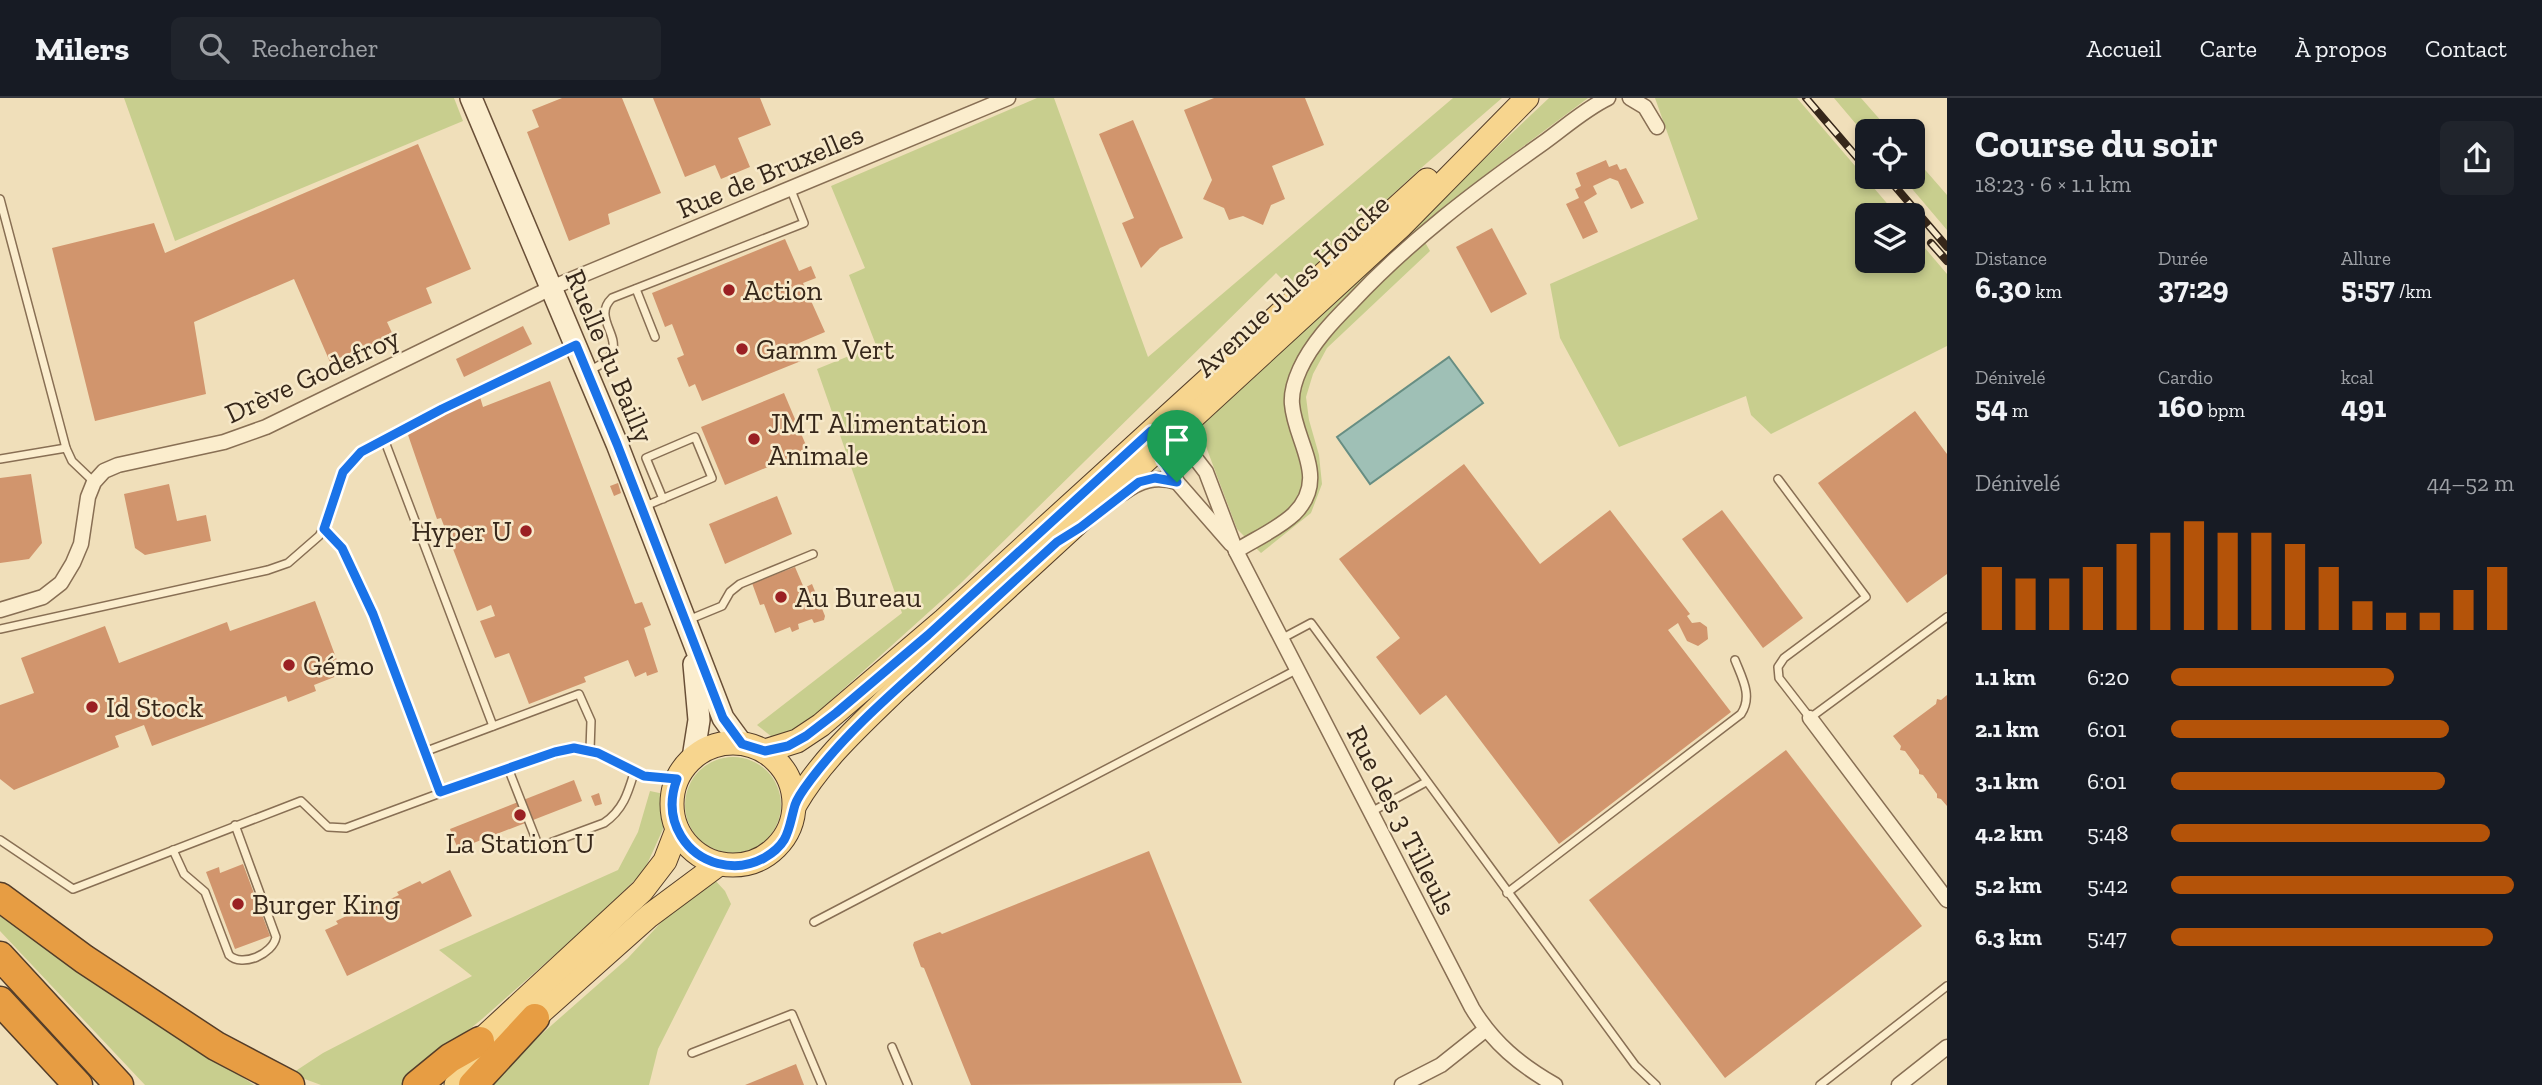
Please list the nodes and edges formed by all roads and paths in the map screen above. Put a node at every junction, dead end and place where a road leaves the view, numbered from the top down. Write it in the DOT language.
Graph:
graph roads {
  1 [pos="471,98"];
  2 [pos="1007,98"];
  3 [pos="1518,98"];
  4 [pos="1527,98"];
  5 [pos="1608,98"];
  6 [pos="1630,98"];
  7 [pos="1657,127"];
  8 [pos="790,190"];
  9 [pos="0,199"];
  10 [pos="551,288"];
  11 [pos="636,289"];
  12 [pos="656,337"];
  13 [pos="576,345"];
  14 [pos="588,372"];
  15 [pos="1162,433"];
  16 [pos="384,439"];
  17 [pos="66,448"];
  18 [pos="0,459"];
  19 [pos="1778,479"];
  20 [pos="94,482"];
  21 [pos="1177,482"];
  22 [pos="663,499"];
  23 [pos="642,508"];
  24 [pos="324,529"];
  25 [pos="1057,542"];
  26 [pos="1236,551"];
  27 [pos="813,554"];
  28 [pos="0,610"];
  29 [pos="1947,617"];
  30 [pos="0,629"];
  31 [pos="687,630"];
  32 [pos="1281,639"];
  33 [pos="1735,660"];
  34 [pos="1296,670"];
  35 [pos="1810,718"];
  36 [pos="493,726"];
  37 [pos="742,744"];
  38 [pos="590,750"];
  39 [pos="765,751"];
  40 [pos="424,752"];
  41 [pos="693,758"];
  42 [pos="509,768"];
  43 [pos="634,773"];
  44 [pos="677,779"];
  45 [pos="1426,782"];
  46 [pos="440,792"];
  47 [pos="795,805"];
  48 [pos="1370,812"];
  49 [pos="235,825"];
  50 [pos="677,830"];
  51 [pos="0,840"];
  52 [pos="173,850"];
  53 [pos="719,864"];
  54 [pos="1507,893"];
  55 [pos="0,897"];
  56 [pos="1947,900"];
  57 [pos="814,922"];
  58 [pos="0,956"];
  59 [pos="1947,986"];
  60 [pos="0,1001"];
  61 [pos="535,1018"];
  62 [pos="1486,1030"];
  63 [pos="480,1041"];
  64 [pos="216,1046"];
  65 [pos="892,1047"];
  66 [pos="1947,1047"];
  67 [pos="692,1053"];
  68 [pos="78,1085"];
  69 [pos="119,1085"];
  70 [pos="270,1085"];
  71 [pos="290,1085"];
  72 [pos="417,1085"];
  73 [pos="432,1085"];
  74 [pos="456,1085"];
  75 [pos="473,1085"];
  76 [pos="822,1085"];
  77 [pos="908,1085"];
  78 [pos="1402,1085"];
  79 [pos="1555,1085"];
  80 [pos="1656,1085"];
  81 [pos="1820,1085"];
  82 [pos="1899,1085"];
  1 -- 10 [label="street, Ruelle du Bailly"];
  2 -- 8 [label="street, Rue de Bruxelles"];
  3 -- 15 [label="main road, Avenue Jules Houcke"];
  4 -- 15 [label="main road, Avenue Jules Houcke"];
  5 -- 26 [label="street"];
  6 -- 7 [label="street"];
  8 -- 10 [label="street, Rue de Bruxelles"];
  8 -- 11 [label="lane"];
  9 -- 17 [label="lane"];
  10 -- 13 [label="street, Ruelle du Bailly"];
  10 -- 20 [label="street, Drève Godefroy"];
  11 -- 12 [label="lane"];
  11 -- 14 [label="lane"];
  13 -- 14 [label="street, Ruelle du Bailly"];
  13 -- 16 [label="lane"];
  14 -- 23 [label="street, Ruelle du Bailly"];
  15 -- 21 [label="street, Rue des 3 Tilleuls"];
  15 -- 25 [label="main road, Avenue Jules Houcke"];
  15 -- 26 [label="street, Rue des 3 Tilleuls"];
  15 -- 39 [label="main road, Avenue Jules Houcke"];
  16 -- 24 [label="lane"];
  16 -- 36 [label="lane"];
  17 -- 18 [label="lane"];
  17 -- 20 [label="lane"];
  19 -- 35 [label="lane"];
  20 -- 28 [label="street"];
  21 -- 25 [label="street"];
  21 -- 26 [label="street, Rue des 3 Tilleuls"];
  22 -- 22 [label="lane"];
  22 -- 23 [label="lane"];
  23 -- 31 [label="street, Ruelle du Bailly"];
  24 -- 30 [label="lane"];
  24 -- 40 [label="lane"];
  25 -- 47 [label="main road, Avenue Jules Houcke"];
  26 -- 32 [label="street, Rue des 3 Tilleuls"];
  27 -- 31 [label="lane"];
  29 -- 35 [label="lane"];
  31 -- 37 [label="street, Ruelle du Bailly"];
  31 -- 41 [label="street, Ruelle du Bailly"];
  32 -- 34 [label="street, Rue des 3 Tilleuls"];
  32 -- 45 [label="lane"];
  33 -- 54 [label="lane"];
  34 -- 48 [label="street, Rue des 3 Tilleuls"];
  34 -- 57 [label="lane"];
  35 -- 56 [label="street"];
  36 -- 38 [label="lane"];
  36 -- 40 [label="lane"];
  37 -- 39 [label="main road"];
  37 -- 41 [label="main road"];
  38 -- 42 [label="lane"];
  38 -- 43 [label="lane"];
  39 -- 47 [label="main road"];
  40 -- 46 [label="lane"];
  41 -- 44 [label="main road"];
  42 -- 43 [label="lane"];
  42 -- 46 [label="lane"];
  43 -- 44 [label="lane"];
  44 -- 50 [label="main road"];
  45 -- 48 [label="lane"];
  45 -- 54 [label="lane"];
  46 -- 49 [label="lane"];
  47 -- 53 [label="main road"];
  48 -- 62 [label="street, Rue des 3 Tilleuls"];
  49 -- 52 [label="lane"];
  49 -- 52 [label="lane"];
  50 -- 53 [label="main road"];
  50 -- 63 [label="main road"];
  51 -- 52 [label="lane"];
  53 -- 61 [label="main road"];
  54 -- 80 [label="lane"];
  55 -- 64 [label="highway"];
  58 -- 69 [label="highway"];
  59 -- 81 [label="lane"];
  60 -- 68 [label="highway"];
  61 -- 74 [label="main road"];
  61 -- 75 [label="highway"];
  62 -- 78 [label="street"];
  62 -- 79 [label="street, Rue des 3 Tilleuls"];
  63 -- 72 [label="highway"];
  63 -- 73 [label="main road"];
  64 -- 70 [label="highway"];
  64 -- 71 [label="highway"];
  65 -- 77 [label="lane"];
  66 -- 82 [label="street"];
  67 -- 76 [label="lane"];
}
